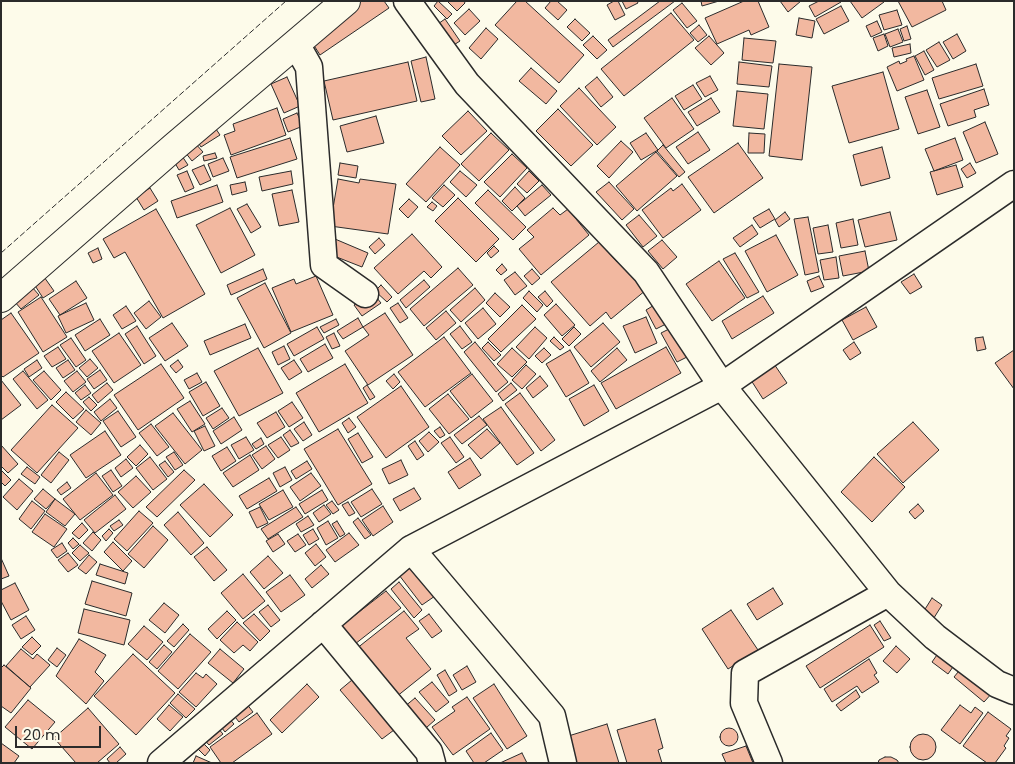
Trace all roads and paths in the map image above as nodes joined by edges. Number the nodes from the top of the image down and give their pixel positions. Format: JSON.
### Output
{"nodes":[{"id":1,"x":346,"y":1,"type":"edge"},
{"id":2,"x":407,"y":1,"type":"edge"},
{"id":3,"x":296,"y":44,"type":"junction"},
{"id":4,"x":1014,"y":184,"type":"edge"},
{"id":5,"x":365,"y":294,"type":"dead end"},
{"id":6,"x":1,"y":298,"type":"edge"},
{"id":7,"x":722,"y":386,"type":"junction"},
{"id":8,"x":411,"y":549,"type":"junction"},
{"id":9,"x":888,"y":593,"type":"junction"},
{"id":10,"x":323,"y":624,"type":"junction"},
{"id":11,"x":1014,"y":691,"type":"edge"},
{"id":12,"x":162,"y":763,"type":"edge"},
{"id":13,"x":432,"y":763,"type":"edge"},
{"id":14,"x":563,"y":763,"type":"edge"},
{"id":15,"x":769,"y":763,"type":"edge"}],
"edges":[{"from":1,"to":3,"type":"street"},
{"from":2,"to":7,"type":"street"},
{"from":3,"to":5,"type":"street"},
{"from":3,"to":6,"type":"street"},
{"from":4,"to":7,"type":"street"},
{"from":7,"to":8,"type":"street"},
{"from":7,"to":9,"type":"street"},
{"from":8,"to":10,"type":"street"},
{"from":8,"to":14,"type":"street"},
{"from":9,"to":11,"type":"street"},
{"from":9,"to":15,"type":"street"},
{"from":10,"to":12,"type":"street"},
{"from":10,"to":13,"type":"street"}]}
